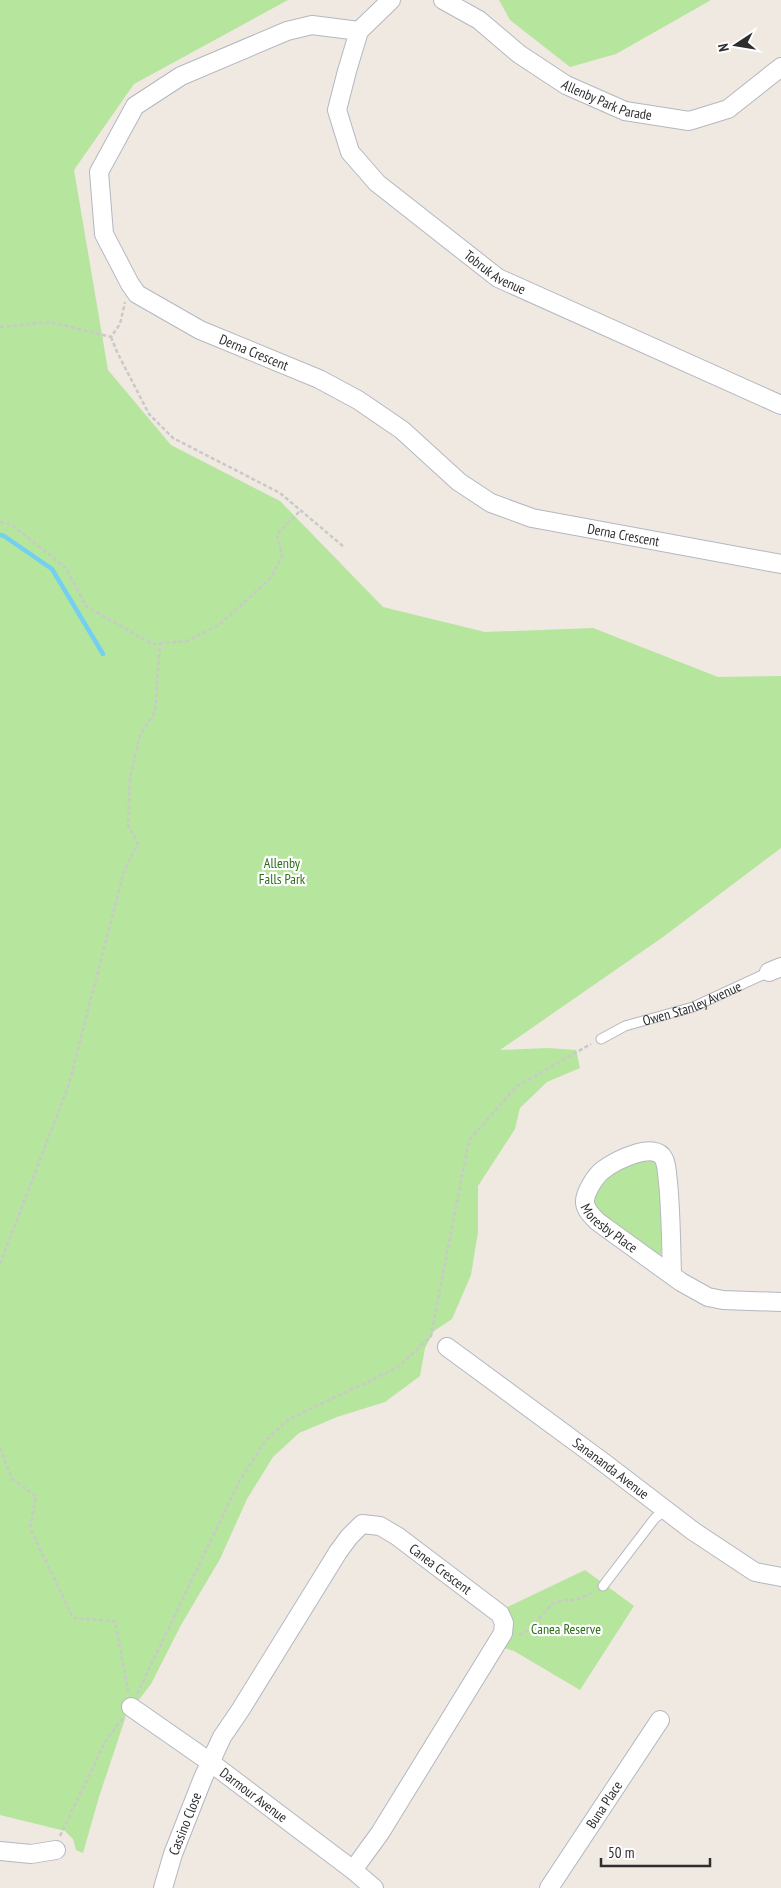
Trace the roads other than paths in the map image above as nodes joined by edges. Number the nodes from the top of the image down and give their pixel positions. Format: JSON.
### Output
{"nodes":[{"id":1,"x":391,"y":0,"type":"edge"},
{"id":2,"x":443,"y":0,"type":"edge"},
{"id":3,"x":359,"y":31,"type":"junction"},
{"id":4,"x":781,"y":67,"type":"edge"},
{"id":5,"x":781,"y":405,"type":"edge"},
{"id":6,"x":781,"y":564,"type":"edge"},
{"id":7,"x":775,"y":969,"type":"edge"},
{"id":8,"x":601,"y":1038,"type":"road end"},
{"id":9,"x":672,"y":1274,"type":"junction"},
{"id":10,"x":781,"y":1302,"type":"edge"},
{"id":11,"x":447,"y":1347,"type":"dead end"},
{"id":12,"x":666,"y":1510,"type":"junction"},
{"id":13,"x":781,"y":1578,"type":"edge"},
{"id":14,"x":603,"y":1586,"type":"road end"},
{"id":15,"x":131,"y":1707,"type":"road end"},
{"id":16,"x":660,"y":1720,"type":"dead end"},
{"id":17,"x":210,"y":1762,"type":"junction"},
{"id":18,"x":56,"y":1850,"type":"dead end"},
{"id":19,"x":0,"y":1851,"type":"edge"},
{"id":20,"x":353,"y":1870,"type":"junction"},
{"id":21,"x":163,"y":1888,"type":"edge"},
{"id":22,"x":374,"y":1888,"type":"edge"},
{"id":23,"x":550,"y":1888,"type":"edge"}],
"edges":[{"from":1,"to":3,"type":"street"},
{"from":2,"to":4,"type":"street","name":"Allenby Park Parade"},
{"from":3,"to":5,"type":"street","name":"Tobruk Avenue"},
{"from":3,"to":6,"type":"street","name":"Derna Crescent"},
{"from":7,"to":8,"type":"lane","name":"Owen Stanley Avenue"},
{"from":9,"to":9,"type":"street","name":"Moresby Place"},
{"from":9,"to":10,"type":"street","name":"Moresby Place"},
{"from":11,"to":12,"type":"street","name":"Sanananda Avenue"},
{"from":12,"to":13,"type":"street","name":"Sanananda Avenue"},
{"from":12,"to":14,"type":"lane"},
{"from":15,"to":17,"type":"street","name":"Darmour Avenue"},
{"from":16,"to":23,"type":"street","name":"Buna Place"},
{"from":17,"to":20,"type":"street","name":"Darmour Avenue"},
{"from":17,"to":20,"type":"street","name":"Canea Crescent"},
{"from":17,"to":21,"type":"street","name":"Cassino Close"},
{"from":18,"to":19,"type":"street"},
{"from":20,"to":22,"type":"street","name":"Darmour Avenue"}]}
